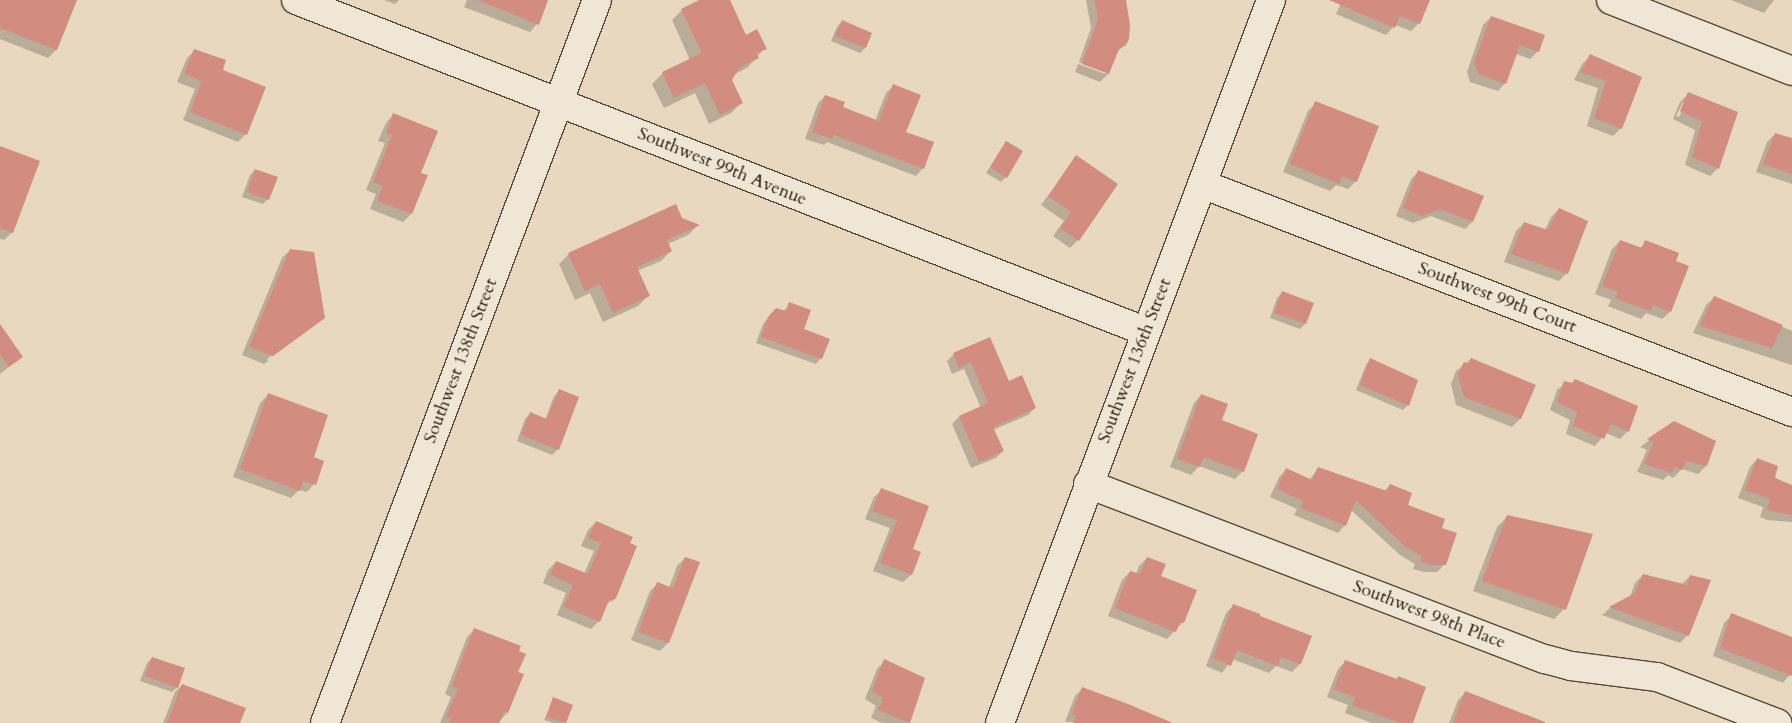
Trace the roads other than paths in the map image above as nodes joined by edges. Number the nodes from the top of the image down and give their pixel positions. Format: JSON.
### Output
{"nodes":[{"id":1,"x":296,"y":0,"type":"edge"},
{"id":2,"x":597,"y":0,"type":"edge"},
{"id":3,"x":1271,"y":0,"type":"edge"},
{"id":4,"x":1611,"y":0,"type":"edge"},
{"id":5,"x":1792,"y":71,"type":"edge"},
{"id":6,"x":559,"y":102,"type":"junction"},
{"id":7,"x":1202,"y":184,"type":"junction"},
{"id":8,"x":1147,"y":332,"type":"junction"},
{"id":9,"x":1792,"y":412,"type":"edge"},
{"id":10,"x":1088,"y":484,"type":"junction"},
{"id":11,"x":325,"y":723,"type":"edge"},
{"id":12,"x":1000,"y":723,"type":"edge"},
{"id":13,"x":1777,"y":723,"type":"edge"}],
"edges":[{"from":1,"to":6,"type":"street","name":"Southwest 99th Avenue"},
{"from":2,"to":6,"type":"street","name":"Southwest 138th Street"},
{"from":3,"to":7,"type":"street","name":"Southwest 136th Street"},
{"from":4,"to":5,"type":"street"},
{"from":6,"to":8,"type":"street","name":"Southwest 99th Avenue"},
{"from":6,"to":11,"type":"street","name":"Southwest 138th Street"},
{"from":7,"to":8,"type":"street","name":"Southwest 136th Street"},
{"from":7,"to":9,"type":"street","name":"Southwest 99th Court"},
{"from":8,"to":10,"type":"street","name":"Southwest 136th Street"},
{"from":10,"to":12,"type":"street","name":"Southwest 136th Street"},
{"from":10,"to":13,"type":"street","name":"Southwest 98th Place"}]}
